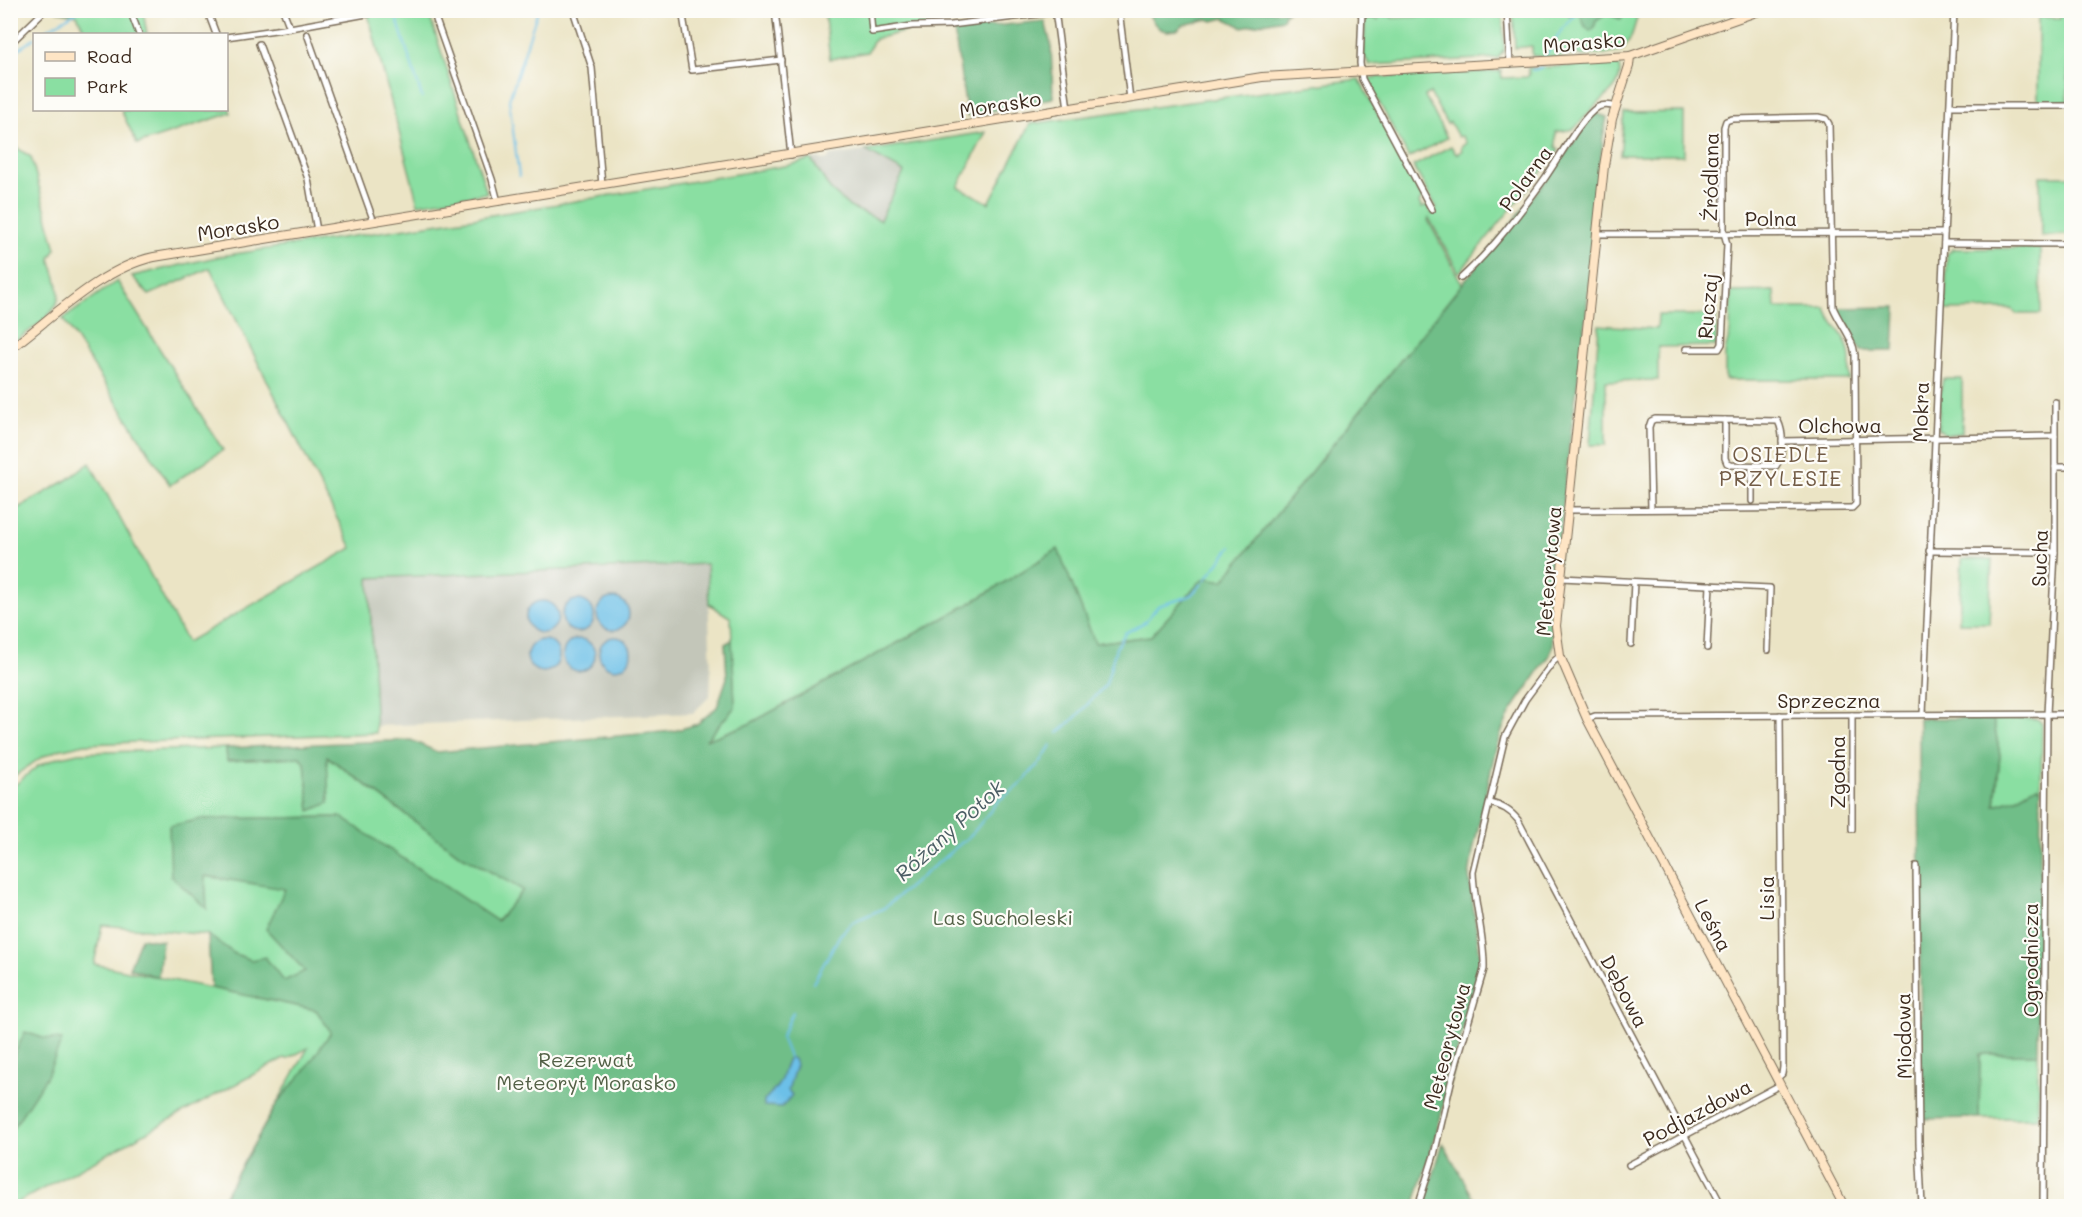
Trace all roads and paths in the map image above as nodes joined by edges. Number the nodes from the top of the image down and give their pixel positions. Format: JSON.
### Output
{"nodes":[{"id":1,"x":45,"y":10,"type":"edge"},
{"id":2,"x":130,"y":10,"type":"edge"},
{"id":3,"x":207,"y":10,"type":"edge"},
{"id":4,"x":283,"y":10,"type":"edge"},
{"id":5,"x":360,"y":10,"type":"edge"},
{"id":6,"x":388,"y":10,"type":"edge"},
{"id":7,"x":573,"y":10,"type":"edge"},
{"id":8,"x":682,"y":10,"type":"edge"},
{"id":9,"x":775,"y":10,"type":"edge"},
{"id":10,"x":870,"y":10,"type":"edge"},
{"id":11,"x":1119,"y":10,"type":"edge"},
{"id":12,"x":1434,"y":10,"type":"edge"},
{"id":13,"x":1507,"y":10,"type":"edge"},
{"id":14,"x":1762,"y":10,"type":"edge"},
{"id":15,"x":1954,"y":10,"type":"edge"},
{"id":16,"x":1055,"y":11,"type":"edge"},
{"id":17,"x":1362,"y":12,"type":"edge"},
{"id":18,"x":354,"y":16,"type":"junction"},
{"id":19,"x":436,"y":20,"type":"dead end"},
{"id":20,"x":290,"y":28,"type":"junction"},
{"id":21,"x":139,"y":33,"type":"edge"},
{"id":22,"x":216,"y":33,"type":"edge"},
{"id":23,"x":307,"y":34,"type":"dead end"},
{"id":24,"x":228,"y":38,"type":"edge"},
{"id":25,"x":10,"y":44,"type":"edge"},
{"id":26,"x":259,"y":44,"type":"dead end"},
{"id":27,"x":1630,"y":56,"type":"junction"},
{"id":28,"x":781,"y":60,"type":"junction"},
{"id":29,"x":1510,"y":64,"type":"junction"},
{"id":30,"x":1360,"y":71,"type":"junction"},
{"id":31,"x":1130,"y":99,"type":"junction"},
{"id":32,"x":2072,"y":106,"type":"edge"},
{"id":33,"x":1616,"y":107,"type":"junction"},
{"id":34,"x":1950,"y":108,"type":"junction"},
{"id":35,"x":1068,"y":109,"type":"junction"},
{"id":36,"x":791,"y":154,"type":"junction"},
{"id":37,"x":602,"y":185,"type":"junction"},
{"id":38,"x":498,"y":202,"type":"junction"},
{"id":39,"x":1432,"y":210,"type":"dead end"},
{"id":40,"x":374,"y":222,"type":"junction"},
{"id":41,"x":317,"y":231,"type":"junction"},
{"id":42,"x":1724,"y":233,"type":"junction"},
{"id":43,"x":1831,"y":233,"type":"junction"},
{"id":44,"x":1944,"y":233,"type":"junction"},
{"id":45,"x":1598,"y":234,"type":"junction"},
{"id":46,"x":1944,"y":243,"type":"junction"},
{"id":47,"x":2072,"y":244,"type":"edge"},
{"id":48,"x":1461,"y":278,"type":"dead end"},
{"id":49,"x":10,"y":350,"type":"edge"},
{"id":50,"x":1686,"y":350,"type":"dead end"},
{"id":51,"x":2055,"y":402,"type":"dead end"},
{"id":52,"x":1725,"y":420,"type":"junction"},
{"id":53,"x":2055,"y":436,"type":"junction"},
{"id":54,"x":1935,"y":439,"type":"junction"},
{"id":55,"x":1856,"y":440,"type":"junction"},
{"id":56,"x":1782,"y":441,"type":"junction"},
{"id":57,"x":1752,"y":466,"type":"junction"},
{"id":58,"x":2055,"y":467,"type":"junction"},
{"id":59,"x":2072,"y":467,"type":"edge"},
{"id":60,"x":1752,"y":501,"type":"dead end"},
{"id":61,"x":1651,"y":509,"type":"junction"},
{"id":62,"x":1569,"y":510,"type":"junction"},
{"id":63,"x":1929,"y":550,"type":"junction"},
{"id":64,"x":2055,"y":552,"type":"junction"},
{"id":65,"x":1563,"y":578,"type":"junction"},
{"id":66,"x":1634,"y":582,"type":"junction"},
{"id":67,"x":1710,"y":585,"type":"junction"},
{"id":68,"x":1631,"y":644,"type":"dead end"},
{"id":69,"x":1707,"y":648,"type":"dead end"},
{"id":70,"x":1768,"y":650,"type":"dead end"},
{"id":71,"x":1560,"y":656,"type":"junction"},
{"id":72,"x":1923,"y":714,"type":"junction"},
{"id":73,"x":2047,"y":714,"type":"junction"},
{"id":74,"x":2072,"y":714,"type":"edge"},
{"id":75,"x":1780,"y":715,"type":"junction"},
{"id":76,"x":1852,"y":715,"type":"junction"},
{"id":77,"x":1587,"y":719,"type":"junction"},
{"id":78,"x":1490,"y":803,"type":"junction"},
{"id":79,"x":1852,"y":829,"type":"dead end"},
{"id":80,"x":1916,"y":866,"type":"dead end"},
{"id":81,"x":1778,"y":1082,"type":"junction"},
{"id":82,"x":1685,"y":1136,"type":"junction"},
{"id":83,"x":1629,"y":1165,"type":"dead end"},
{"id":84,"x":1418,"y":1206,"type":"edge"},
{"id":85,"x":1722,"y":1206,"type":"edge"},
{"id":86,"x":1844,"y":1206,"type":"edge"},
{"id":87,"x":1922,"y":1206,"type":"edge"},
{"id":88,"x":2043,"y":1206,"type":"edge"}],
"edges":[{"from":1,"to":25,"type":"street"},
{"from":2,"to":21,"type":"street"},
{"from":3,"to":22,"type":"street"},
{"from":4,"to":20,"type":"street"},
{"from":5,"to":18,"type":"street"},
{"from":6,"to":18,"type":"street"},
{"from":7,"to":37,"type":"street"},
{"from":8,"to":28,"type":"street"},
{"from":9,"to":28,"type":"street"},
{"from":10,"to":16,"type":"street"},
{"from":11,"to":31,"type":"street"},
{"from":12,"to":17,"type":"street"},
{"from":13,"to":29,"type":"street"},
{"from":14,"to":27,"type":"street","name":"Morasko"},
{"from":15,"to":34,"type":"street","name":"Mokra"},
{"from":16,"to":35,"type":"street"},
{"from":17,"to":30,"type":"street"},
{"from":18,"to":20,"type":"street"},
{"from":19,"to":38,"type":"street"},
{"from":20,"to":24,"type":"street"},
{"from":23,"to":40,"type":"street"},
{"from":26,"to":41,"type":"street"},
{"from":27,"to":29,"type":"street","name":"Morasko"},
{"from":27,"to":33,"type":"street","name":"Meteorytowa"},
{"from":28,"to":36,"type":"street"},
{"from":29,"to":30,"type":"street","name":"Morasko"},
{"from":30,"to":31,"type":"street","name":"Morasko"},
{"from":30,"to":39,"type":"street"},
{"from":31,"to":35,"type":"street","name":"Morasko"},
{"from":32,"to":34,"type":"street"},
{"from":33,"to":45,"type":"street","name":"Meteorytowa"},
{"from":33,"to":48,"type":"street","name":"Polarna"},
{"from":34,"to":44,"type":"street","name":"Mokra"},
{"from":35,"to":36,"type":"street","name":"Morasko"},
{"from":36,"to":37,"type":"street","name":"Morasko"},
{"from":37,"to":38,"type":"street","name":"Morasko"},
{"from":38,"to":40,"type":"street","name":"Morasko"},
{"from":40,"to":41,"type":"street","name":"Morasko"},
{"from":41,"to":49,"type":"street","name":"Morasko"},
{"from":42,"to":43,"type":"street","name":"Polna"},
{"from":42,"to":43,"type":"street","name":"Źródlana"},
{"from":42,"to":45,"type":"street","name":"Polna"},
{"from":42,"to":50,"type":"street","name":"Ruczaj"},
{"from":43,"to":44,"type":"street","name":"Polna"},
{"from":43,"to":55,"type":"street"},
{"from":44,"to":46,"type":"street","name":"Mokra"},
{"from":45,"to":62,"type":"street","name":"Meteorytowa"},
{"from":46,"to":47,"type":"street"},
{"from":46,"to":54,"type":"street","name":"Mokra"},
{"from":51,"to":53,"type":"street","name":"Sucha"},
{"from":52,"to":56,"type":"street"},
{"from":52,"to":57,"type":"street"},
{"from":52,"to":61,"type":"street"},
{"from":53,"to":54,"type":"street","name":"Olchowa"},
{"from":53,"to":58,"type":"street","name":"Sucha"},
{"from":54,"to":55,"type":"street","name":"Olchowa"},
{"from":54,"to":63,"type":"street","name":"Mokra"},
{"from":55,"to":56,"type":"street","name":"Olchowa"},
{"from":55,"to":61,"type":"street"},
{"from":56,"to":57,"type":"street"},
{"from":57,"to":60,"type":"street"},
{"from":58,"to":59,"type":"street"},
{"from":58,"to":64,"type":"street","name":"Sucha"},
{"from":61,"to":62,"type":"street"},
{"from":62,"to":65,"type":"street","name":"Meteorytowa"},
{"from":63,"to":64,"type":"street"},
{"from":63,"to":72,"type":"street","name":"Mokra"},
{"from":64,"to":73,"type":"street","name":"Sucha"},
{"from":65,"to":66,"type":"street"},
{"from":65,"to":71,"type":"street","name":"Meteorytowa"},
{"from":66,"to":67,"type":"street"},
{"from":66,"to":68,"type":"street"},
{"from":67,"to":69,"type":"street"},
{"from":67,"to":70,"type":"street"},
{"from":71,"to":77,"type":"street","name":"Leśna"},
{"from":71,"to":78,"type":"street","name":"Meteorytowa"},
{"from":72,"to":73,"type":"street","name":"Sprzeczna"},
{"from":72,"to":76,"type":"street","name":"Sprzeczna"},
{"from":73,"to":74,"type":"street","name":"Sprzeczna"},
{"from":73,"to":88,"type":"street","name":"Ogrodnicza"},
{"from":75,"to":76,"type":"street","name":"Sprzeczna"},
{"from":75,"to":77,"type":"street","name":"Sprzeczna"},
{"from":75,"to":81,"type":"street","name":"Lisia"},
{"from":76,"to":79,"type":"street","name":"Zgodna"},
{"from":77,"to":81,"type":"street","name":"Leśna"},
{"from":78,"to":82,"type":"street","name":"Dębowa"},
{"from":78,"to":84,"type":"street","name":"Meteorytowa"},
{"from":80,"to":87,"type":"street","name":"Miodowa"},
{"from":81,"to":82,"type":"street","name":"Podjazdowa"},
{"from":81,"to":86,"type":"street","name":"Leśna"},
{"from":82,"to":83,"type":"street","name":"Podjazdowa"},
{"from":82,"to":85,"type":"street","name":"Dębowa"}]}
